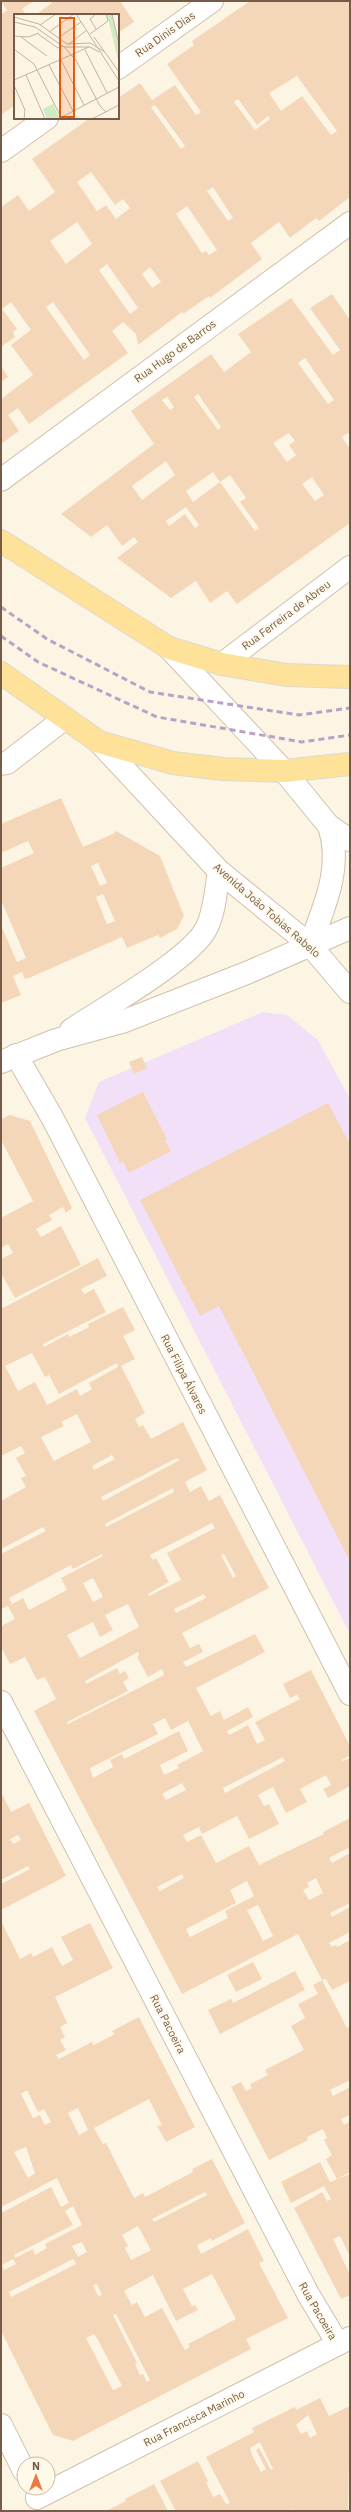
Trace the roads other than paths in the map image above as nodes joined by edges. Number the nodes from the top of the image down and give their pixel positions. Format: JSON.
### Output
{"nodes":[{"id":1,"x":212,"y":1,"type":"edge"},
{"id":2,"x":119,"y":67,"type":"edge"},
{"id":3,"x":46,"y":119,"type":"edge"},
{"id":4,"x":1,"y":151,"type":"edge"},
{"id":5,"x":350,"y":223,"type":"edge"},
{"id":6,"x":1,"y":480,"type":"edge"},
{"id":7,"x":1,"y":541,"type":"edge"},
{"id":8,"x":350,"y":567,"type":"edge"},
{"id":9,"x":169,"y":648,"type":"junction"},
{"id":10,"x":222,"y":664,"type":"junction"},
{"id":11,"x":1,"y":673,"type":"edge"},
{"id":12,"x":350,"y":677,"type":"edge"},
{"id":13,"x":64,"y":719,"type":"junction"},
{"id":14,"x":99,"y":742,"type":"junction"},
{"id":15,"x":1,"y":764,"type":"edge"},
{"id":16,"x":350,"y":764,"type":"edge"},
{"id":17,"x":284,"y":771,"type":"junction"},
{"id":18,"x":329,"y":826,"type":"junction"},
{"id":19,"x":350,"y":840,"type":"edge"},
{"id":20,"x":219,"y":870,"type":"junction"},
{"id":21,"x":350,"y":928,"type":"edge"},
{"id":22,"x":310,"y":945,"type":"junction"},
{"id":23,"x":350,"y":992,"type":"edge"},
{"id":24,"x":56,"y":1040,"type":"junction"},
{"id":25,"x":9,"y":1059,"type":"edge"},
{"id":26,"x":350,"y":1694,"type":"edge"},
{"id":27,"x":1,"y":1702,"type":"edge"},
{"id":28,"x":344,"y":2341,"type":"edge"},
{"id":29,"x":1,"y":2425,"type":"edge"},
{"id":30,"x":16,"y":2456,"type":"edge"},
{"id":31,"x":38,"y":2499,"type":"edge"}],
"edges":[{"from":1,"to":2,"type":"street","name":"Rua Dinis Dias"},
{"from":3,"to":4,"type":"street"},
{"from":5,"to":6,"type":"street","name":"Rua Hugo de Barros"},
{"from":7,"to":9,"type":"main road"},
{"from":8,"to":10,"type":"street","name":"Rua Ferreira de Abreu"},
{"from":9,"to":10,"type":"main road"},
{"from":9,"to":17,"type":"street"},
{"from":10,"to":12,"type":"main road"},
{"from":11,"to":13,"type":"main road"},
{"from":13,"to":14,"type":"main road"},
{"from":13,"to":15,"type":"street"},
{"from":14,"to":17,"type":"main road"},
{"from":14,"to":20,"type":"street","name":"Avenida João Tobias Rabelo"},
{"from":16,"to":17,"type":"main road"},
{"from":17,"to":18,"type":"street"},
{"from":18,"to":19,"type":"street"},
{"from":18,"to":22,"type":"street"},
{"from":20,"to":22,"type":"street","name":"Avenida João Tobias Rabelo"},
{"from":20,"to":24,"type":"street"},
{"from":21,"to":22,"type":"street"},
{"from":22,"to":23,"type":"street","name":"Avenida João Tobias Rabelo"},
{"from":22,"to":24,"type":"street"},
{"from":24,"to":25,"type":"street"},
{"from":25,"to":26,"type":"street","name":"Rua Filipa Álvares"},
{"from":27,"to":28,"type":"street","name":"Rua Pacoeira"},
{"from":28,"to":31,"type":"street","name":"Rua Francisca Marinho"},
{"from":29,"to":30,"type":"street"}]}
